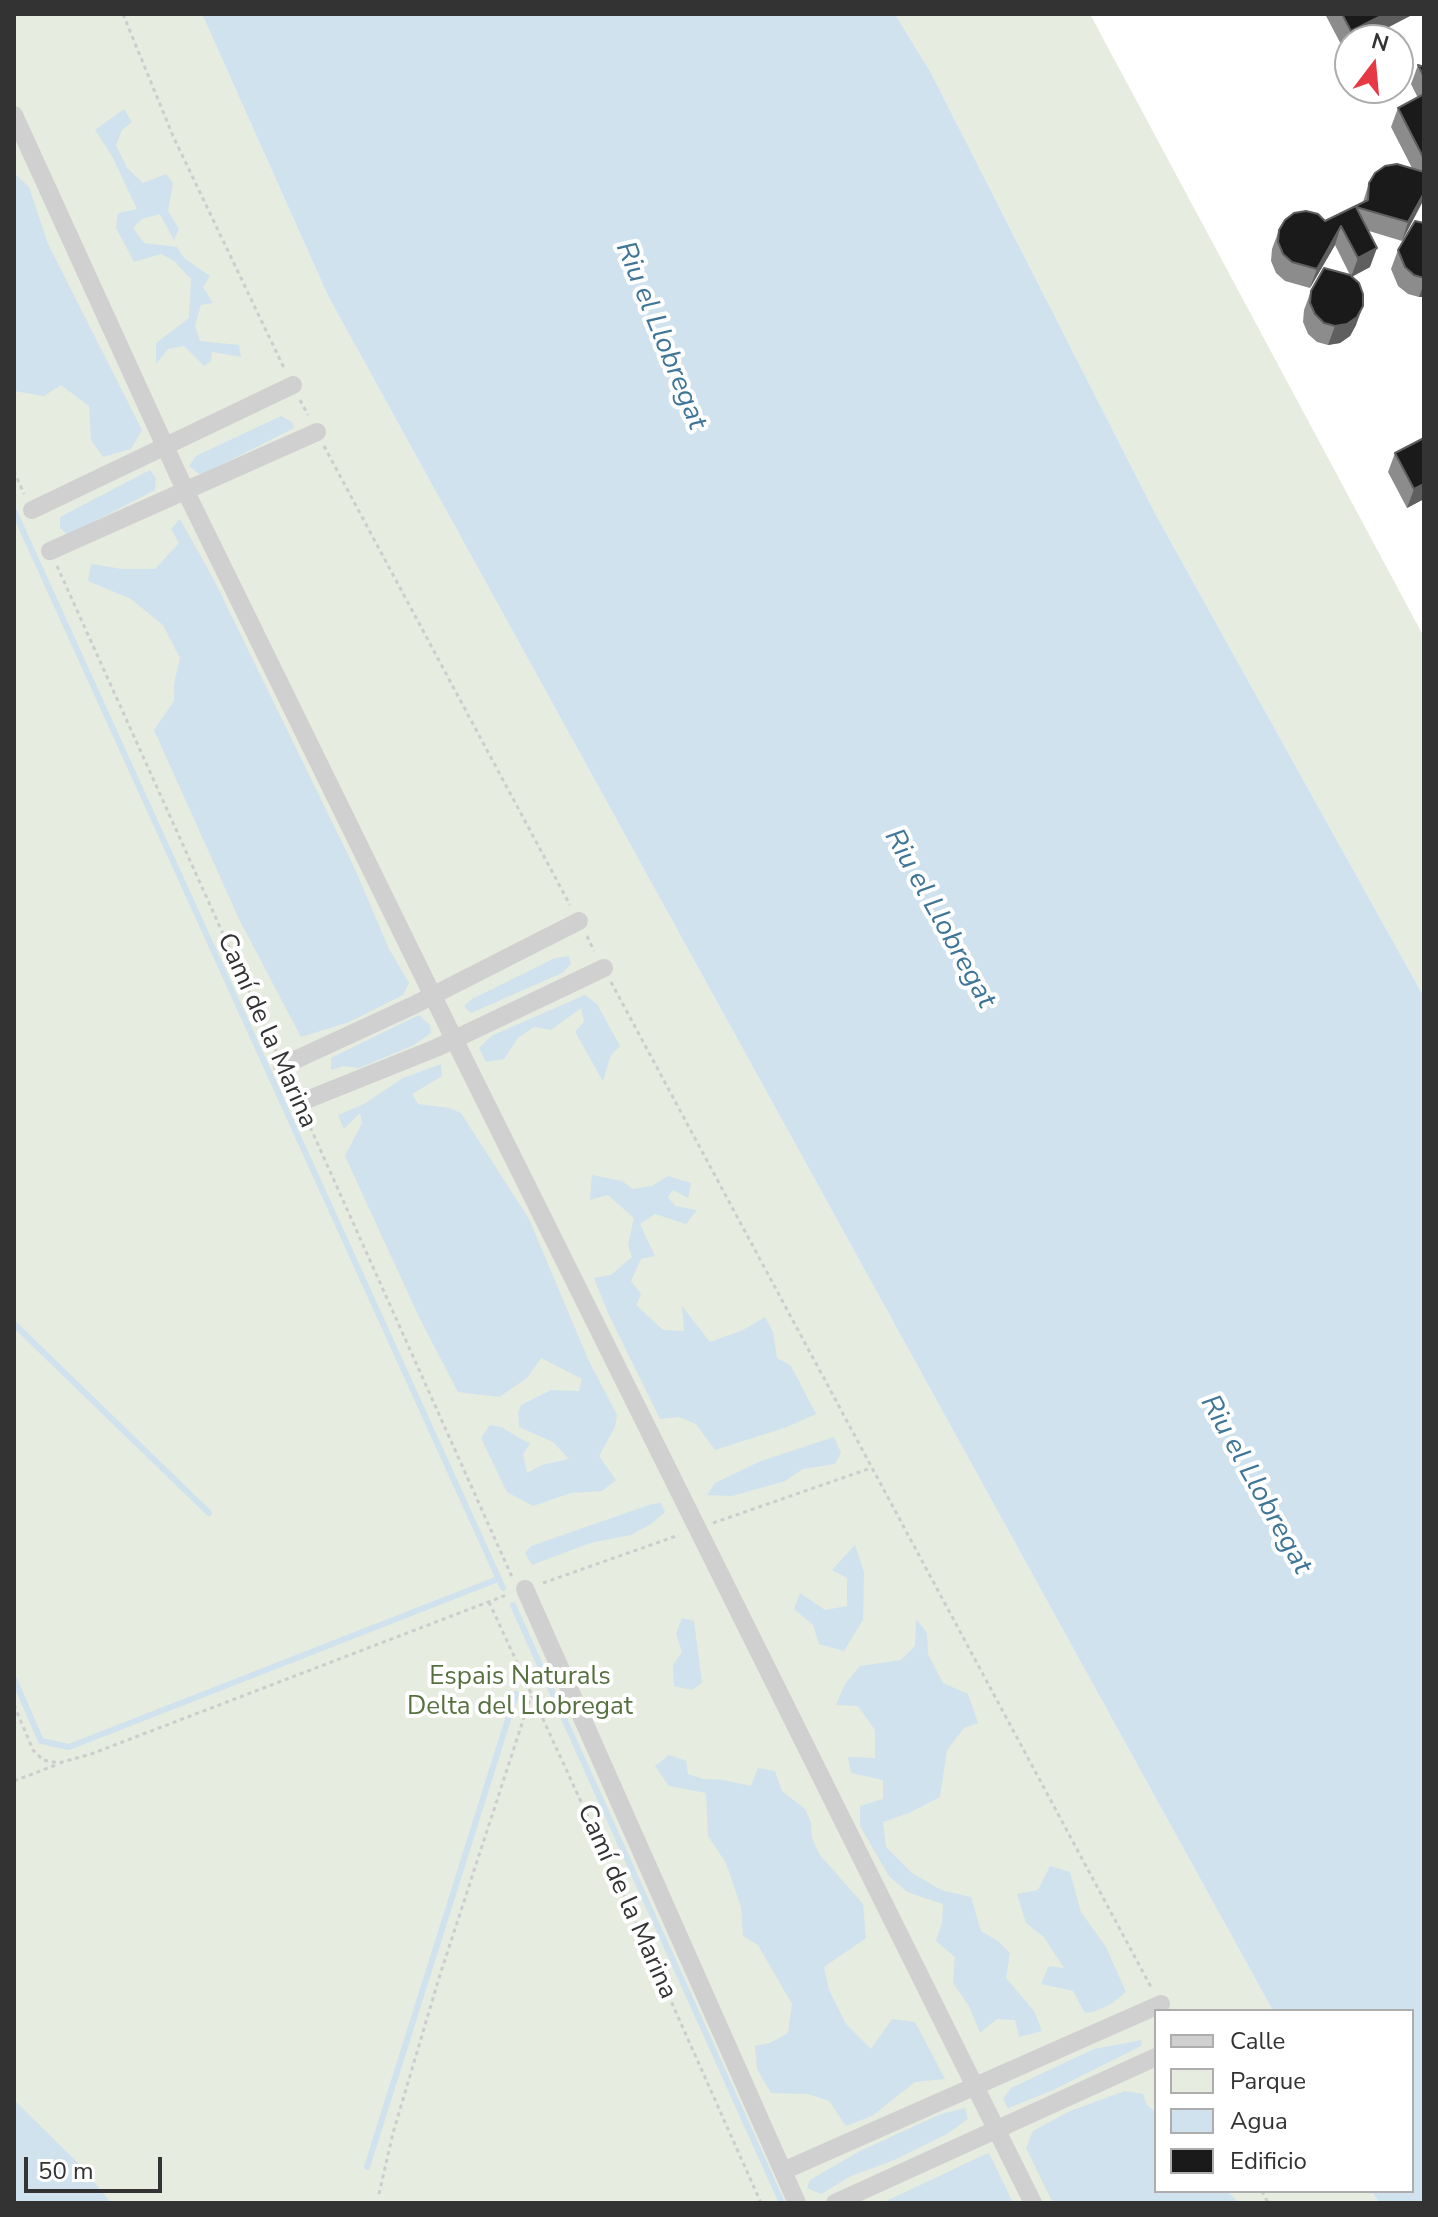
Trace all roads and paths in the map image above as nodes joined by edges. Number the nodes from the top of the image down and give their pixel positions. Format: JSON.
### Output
{"nodes":[{"id":1,"x":123,"y":14,"type":"edge"},
{"id":2,"x":14,"y":115,"type":"edge"},
{"id":3,"x":293,"y":385,"type":"junction"},
{"id":4,"x":317,"y":432,"type":"junction"},
{"id":5,"x":166,"y":446,"type":"junction"},
{"id":6,"x":14,"y":471,"type":"edge"},
{"id":7,"x":185,"y":490,"type":"junction"},
{"id":8,"x":32,"y":510,"type":"joint"},
{"id":9,"x":50,"y":551,"type":"joint"},
{"id":10,"x":579,"y":921,"type":"junction"},
{"id":11,"x":604,"y":968,"type":"junction"},
{"id":12,"x":433,"y":996,"type":"junction"},
{"id":13,"x":454,"y":1039,"type":"junction"},
{"id":14,"x":282,"y":1066,"type":"joint"},
{"id":15,"x":299,"y":1103,"type":"joint"},
{"id":16,"x":871,"y":1468,"type":"junction"},
{"id":17,"x":698,"y":1528,"type":"junction"},
{"id":18,"x":522,"y":1590,"type":"junction"},
{"id":19,"x":489,"y":1602,"type":"junction"},
{"id":20,"x":531,"y":1696,"type":"junction"},
{"id":21,"x":14,"y":1705,"type":"edge"},
{"id":22,"x":59,"y":1763,"type":"junction"},
{"id":23,"x":14,"y":1781,"type":"edge"},
{"id":24,"x":1161,"y":2004,"type":"joint"},
{"id":25,"x":1154,"y":2058,"type":"edge"},
{"id":26,"x":975,"y":2084,"type":"junction"},
{"id":27,"x":997,"y":2129,"type":"junction"},
{"id":28,"x":783,"y":2171,"type":"junction"},
{"id":29,"x":379,"y":2194,"type":"dead end"},
{"id":30,"x":761,"y":2203,"type":"edge"},
{"id":31,"x":797,"y":2203,"type":"edge"},
{"id":32,"x":835,"y":2203,"type":"edge"},
{"id":33,"x":1033,"y":2203,"type":"edge"}],
"edges":[{"from":1,"to":3,"type":"path"},
{"from":2,"to":5,"type":"lane"},
{"from":3,"to":4,"type":"path"},
{"from":3,"to":5,"type":"lane"},
{"from":4,"to":7,"type":"lane"},
{"from":4,"to":10,"type":"path"},
{"from":5,"to":7,"type":"lane"},
{"from":5,"to":8,"type":"lane"},
{"from":6,"to":8,"type":"path"},
{"from":7,"to":9,"type":"lane"},
{"from":7,"to":12,"type":"lane"},
{"from":9,"to":14,"type":"path","name":"Camí de la Marina"},
{"from":10,"to":11,"type":"path"},
{"from":10,"to":12,"type":"lane"},
{"from":11,"to":13,"type":"lane"},
{"from":11,"to":16,"type":"path"},
{"from":12,"to":13,"type":"lane"},
{"from":12,"to":14,"type":"lane"},
{"from":13,"to":15,"type":"lane"},
{"from":13,"to":17,"type":"lane"},
{"from":15,"to":18,"type":"path","name":"Camí de la Marina"},
{"from":16,"to":17,"type":"path"},
{"from":16,"to":24,"type":"path"},
{"from":17,"to":18,"type":"path"},
{"from":17,"to":26,"type":"lane"},
{"from":18,"to":19,"type":"path"},
{"from":18,"to":28,"type":"lane"},
{"from":19,"to":20,"type":"path","name":"Camí de la Marina"},
{"from":19,"to":22,"type":"path"},
{"from":20,"to":29,"type":"path"},
{"from":20,"to":30,"type":"path","name":"Camí de la Marina"},
{"from":21,"to":22,"type":"path"},
{"from":22,"to":23,"type":"path"},
{"from":24,"to":26,"type":"lane"},
{"from":25,"to":27,"type":"lane"},
{"from":26,"to":27,"type":"lane"},
{"from":26,"to":28,"type":"lane"},
{"from":27,"to":32,"type":"lane"},
{"from":27,"to":33,"type":"lane"},
{"from":28,"to":31,"type":"lane"}]}
